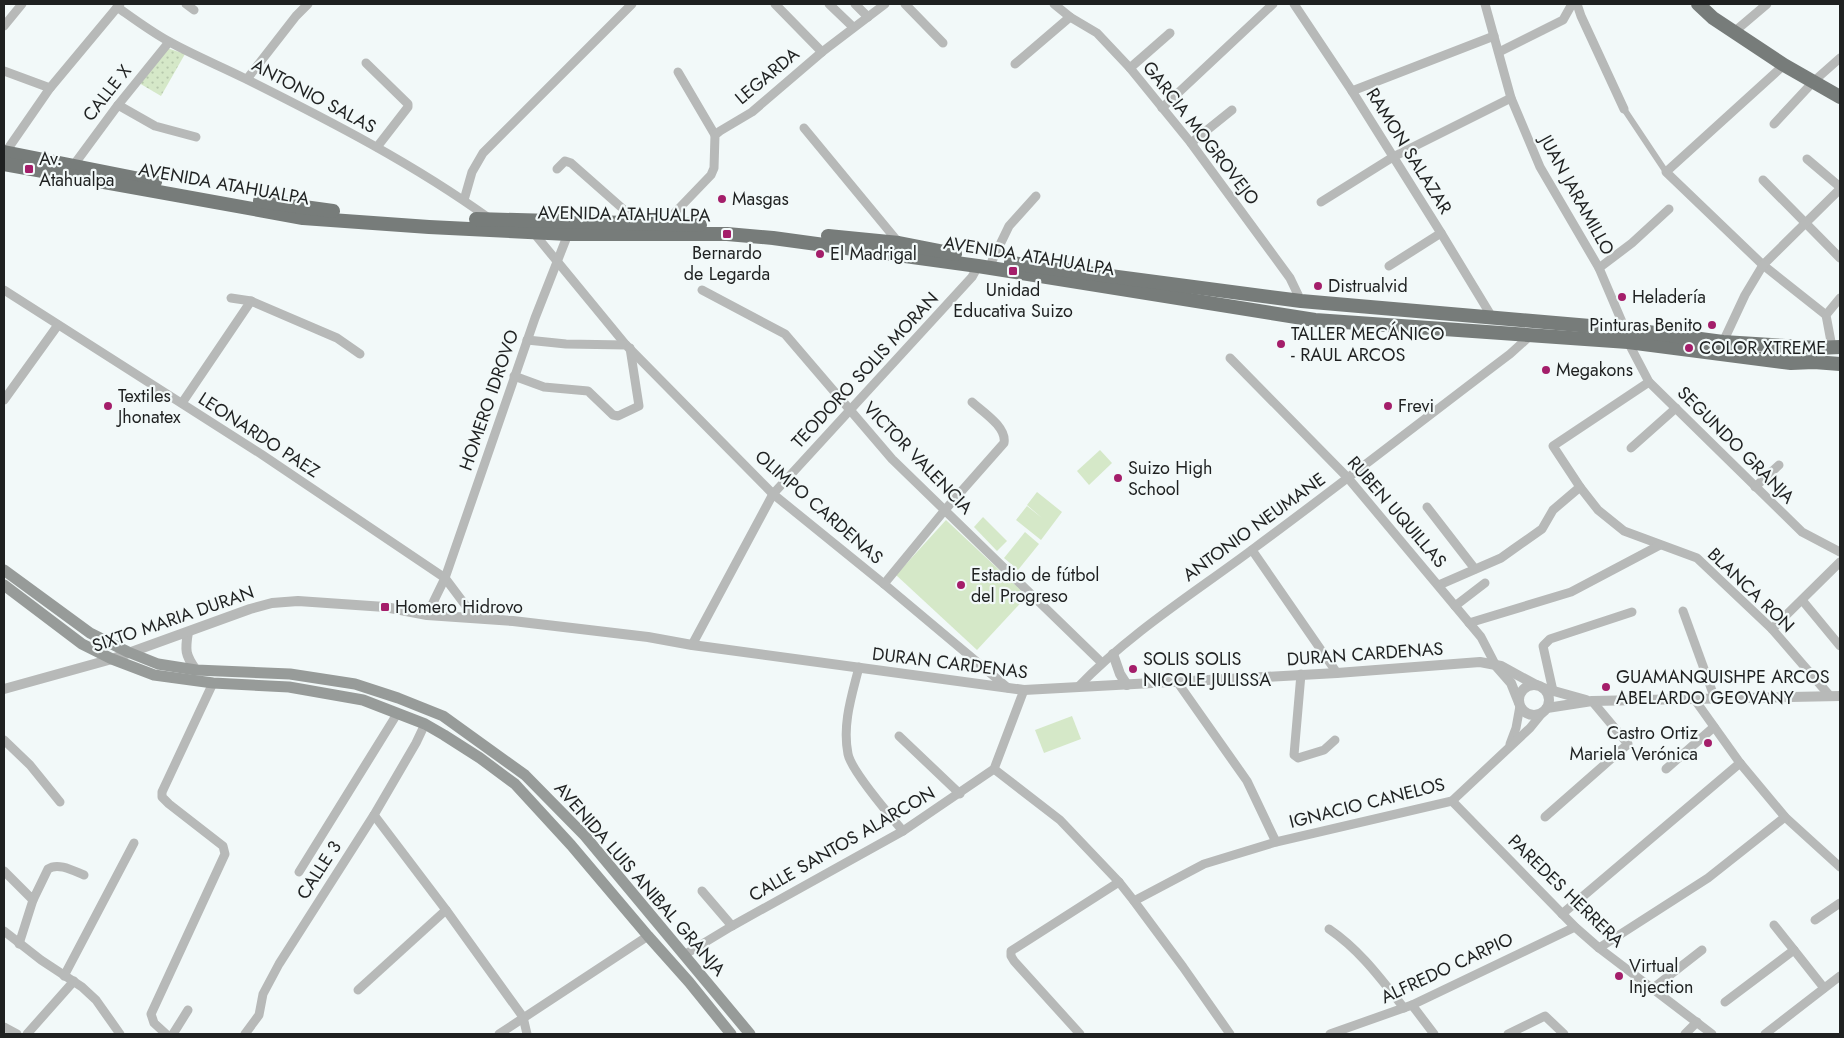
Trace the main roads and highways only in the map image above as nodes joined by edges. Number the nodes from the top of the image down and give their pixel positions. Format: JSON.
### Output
{"nodes":[{"id":1,"x":1698,"y":4,"type":"edge"},
{"id":2,"x":1840,"y":97,"type":"edge"},
{"id":3,"x":4,"y":156,"type":"edge"},
{"id":4,"x":662,"y":229,"type":"junction"},
{"id":5,"x":1626,"y":335,"type":"junction"},
{"id":6,"x":1838,"y":349,"type":"edge"},
{"id":7,"x":1840,"y":363,"type":"edge"},
{"id":8,"x":4,"y":570,"type":"edge"},
{"id":9,"x":4,"y":585,"type":"edge"},
{"id":10,"x":731,"y":1034,"type":"edge"},
{"id":11,"x":750,"y":1034,"type":"edge"}],
"edges":[{"from":1,"to":2,"type":"highway"},
{"from":3,"to":4,"type":"highway","name":"AVENIDA ATAHUALPA"},
{"from":3,"to":4,"type":"highway","name":"AVENIDA ATAHUALPA"},
{"from":4,"to":5,"type":"highway","name":"AVENIDA ATAHUALPA"},
{"from":4,"to":5,"type":"highway","name":"AVENIDA ATAHUALPA"},
{"from":5,"to":6,"type":"highway","name":"AVENIDA ATAHUALPA"},
{"from":5,"to":7,"type":"highway","name":"AVENIDA ATAHUALPA"},
{"from":8,"to":11,"type":"main road","name":"AVENIDA LUIS ANIBAL GRANJA"},
{"from":9,"to":10,"type":"main road","name":"AVENIDA LUIS ANIBAL GRANJA"}]}
